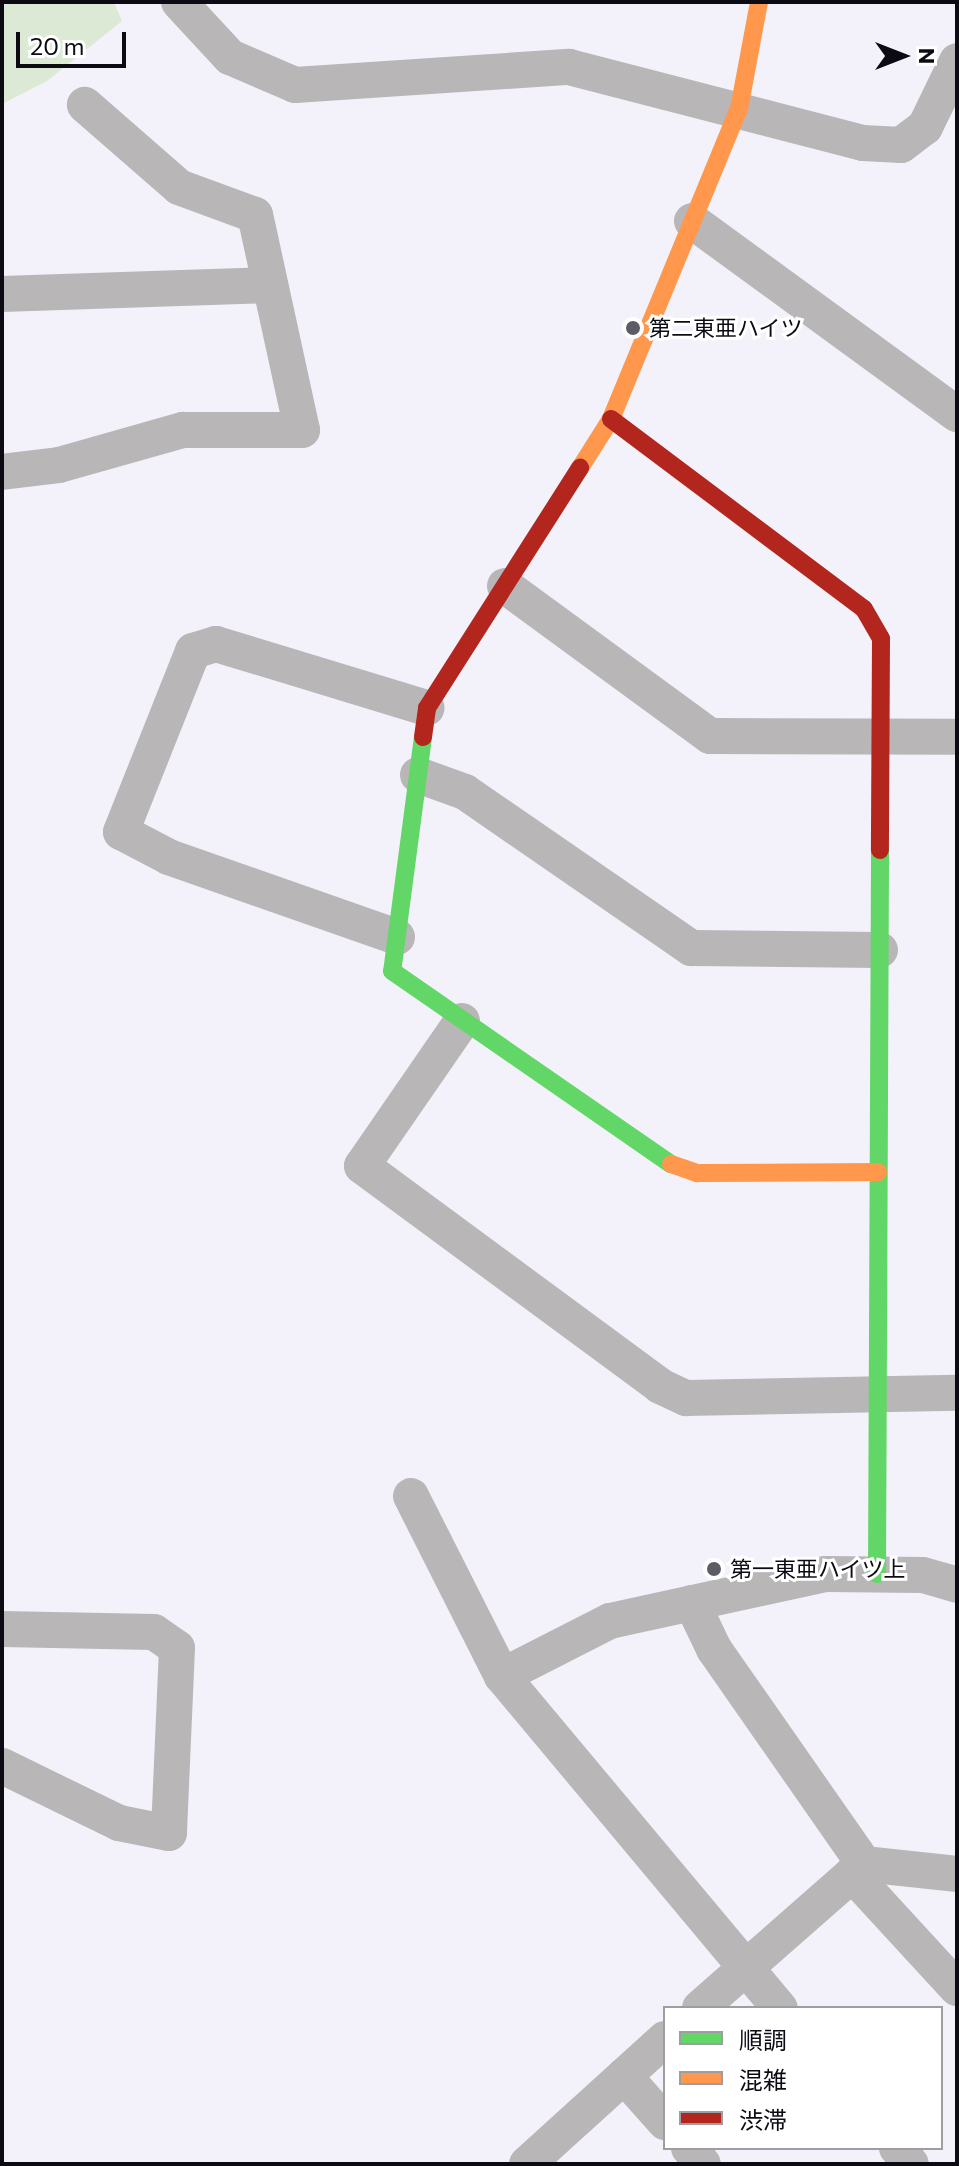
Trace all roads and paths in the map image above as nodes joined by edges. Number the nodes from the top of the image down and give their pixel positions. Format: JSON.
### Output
{"nodes":[{"id":1,"x":179,"y":2,"type":"edge"},
{"id":2,"x":759,"y":2,"type":"edge"},
{"id":3,"x":957,"y":61,"type":"edge"},
{"id":4,"x":85,"y":105,"type":"dead end"},
{"id":5,"x":739,"y":109,"type":"junction"},
{"id":6,"x":692,"y":221,"type":"junction"},
{"id":7,"x":270,"y":285,"type":"junction"},
{"id":8,"x":2,"y":294,"type":"edge"},
{"id":9,"x":952,"y":402,"type":"edge"},
{"id":10,"x":611,"y":419,"type":"junction"},
{"id":11,"x":2,"y":472,"type":"edge"},
{"id":12,"x":505,"y":586,"type":"junction"},
{"id":13,"x":427,"y":708,"type":"junction"},
{"id":14,"x":880,"y":736,"type":"junction"},
{"id":15,"x":957,"y":737,"type":"edge"},
{"id":16,"x":418,"y":775,"type":"junction"},
{"id":17,"x":397,"y":937,"type":"junction"},
{"id":18,"x":880,"y":950,"type":"junction"},
{"id":19,"x":462,"y":1021,"type":"junction"},
{"id":20,"x":878,"y":1172,"type":"junction"},
{"id":21,"x":877,"y":1393,"type":"junction"},
{"id":22,"x":957,"y":1393,"type":"edge"},
{"id":23,"x":411,"y":1496,"type":"dead end"},
{"id":24,"x":877,"y":1574,"type":"junction"},
{"id":25,"x":957,"y":1585,"type":"edge"},
{"id":26,"x":692,"y":1603,"type":"junction"},
{"id":27,"x":2,"y":1629,"type":"edge"},
{"id":28,"x":502,"y":1676,"type":"junction"},
{"id":29,"x":2,"y":1766,"type":"edge"},
{"id":30,"x":858,"y":1869,"type":"junction"},
{"id":31,"x":957,"y":1874,"type":"edge"},
{"id":32,"x":745,"y":1967,"type":"junction"},
{"id":33,"x":957,"y":1988,"type":"edge"},
{"id":34,"x":702,"y":2006,"type":"edge"},
{"id":35,"x":778,"y":2006,"type":"edge"},
{"id":36,"x":663,"y":2041,"type":"edge"},
{"id":37,"x":624,"y":2076,"type":"junction"},
{"id":38,"x":663,"y":2120,"type":"edge"},
{"id":39,"x":527,"y":2164,"type":"edge"}],
"edges":[{"from":1,"to":5,"type":"street"},
{"from":2,"to":5,"type":"street"},
{"from":3,"to":5,"type":"street"},
{"from":4,"to":7,"type":"street"},
{"from":5,"to":6,"type":"street"},
{"from":6,"to":9,"type":"street"},
{"from":6,"to":10,"type":"street"},
{"from":7,"to":8,"type":"street"},
{"from":7,"to":11,"type":"street"},
{"from":10,"to":12,"type":"street"},
{"from":10,"to":14,"type":"street"},
{"from":12,"to":13,"type":"street"},
{"from":12,"to":14,"type":"street"},
{"from":13,"to":16,"type":"street"},
{"from":13,"to":17,"type":"street"},
{"from":14,"to":15,"type":"street"},
{"from":14,"to":18,"type":"street"},
{"from":16,"to":17,"type":"street"},
{"from":16,"to":18,"type":"street"},
{"from":17,"to":19,"type":"street"},
{"from":18,"to":20,"type":"street"},
{"from":19,"to":20,"type":"street"},
{"from":19,"to":21,"type":"street"},
{"from":20,"to":21,"type":"street"},
{"from":21,"to":22,"type":"street"},
{"from":21,"to":24,"type":"street"},
{"from":23,"to":28,"type":"street"},
{"from":24,"to":25,"type":"street"},
{"from":24,"to":26,"type":"street"},
{"from":26,"to":28,"type":"street"},
{"from":26,"to":30,"type":"street"},
{"from":27,"to":29,"type":"street"},
{"from":28,"to":32,"type":"street"},
{"from":30,"to":31,"type":"street"},
{"from":30,"to":32,"type":"street"},
{"from":30,"to":33,"type":"street"},
{"from":32,"to":34,"type":"street"},
{"from":32,"to":35,"type":"street"},
{"from":36,"to":37,"type":"street"},
{"from":37,"to":38,"type":"street"},
{"from":37,"to":39,"type":"street"}]}
